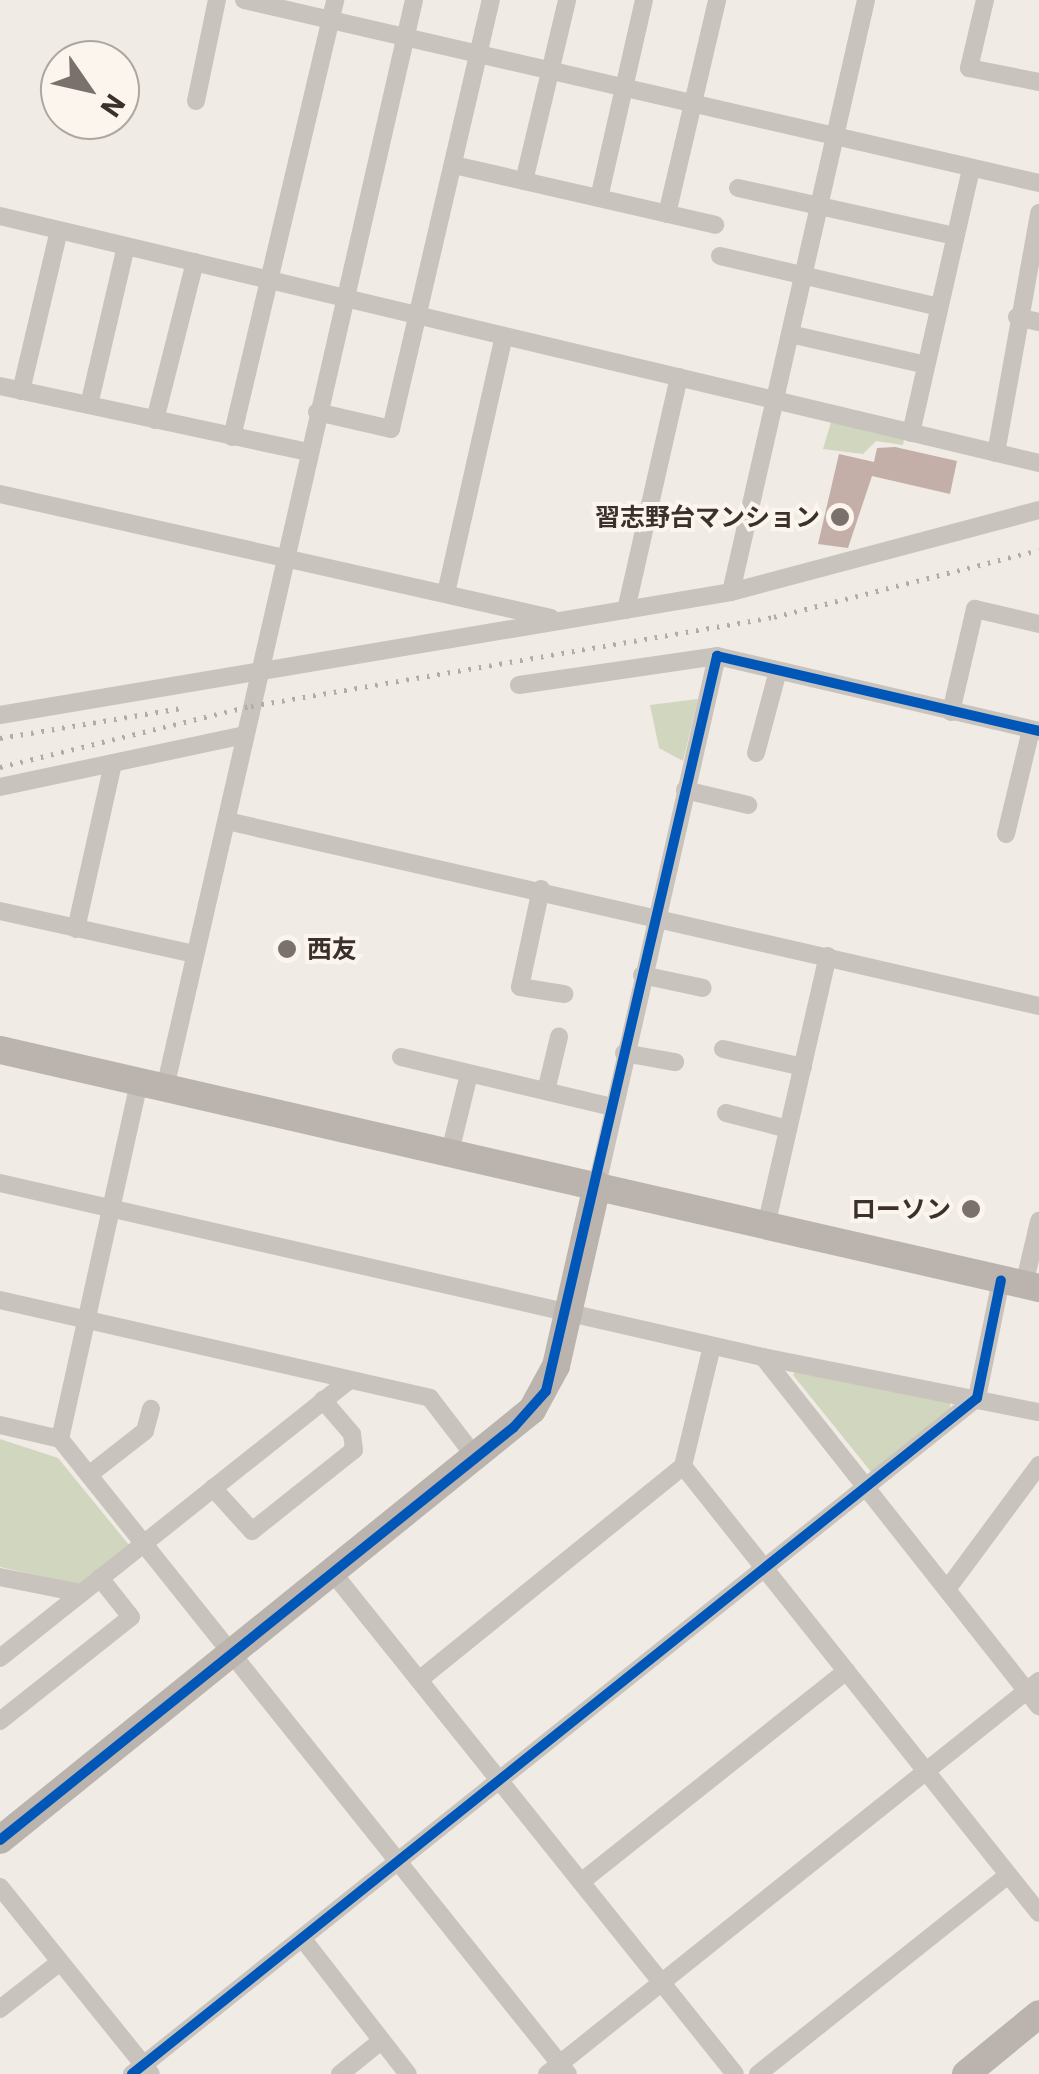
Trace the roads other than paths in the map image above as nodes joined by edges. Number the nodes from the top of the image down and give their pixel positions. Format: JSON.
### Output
{"nodes":[{"id":1,"x":217,"y":0,"type":"edge"},
{"id":2,"x":244,"y":0,"type":"edge"},
{"id":3,"x":335,"y":0,"type":"edge"},
{"id":4,"x":414,"y":0,"type":"edge"},
{"id":5,"x":491,"y":0,"type":"edge"},
{"id":6,"x":567,"y":0,"type":"edge"},
{"id":7,"x":644,"y":0,"type":"edge"},
{"id":8,"x":717,"y":0,"type":"edge"},
{"id":9,"x":866,"y":0,"type":"edge"},
{"id":10,"x":985,"y":0,"type":"edge"},
{"id":11,"x":330,"y":22,"type":"junction"},
{"id":12,"x":405,"y":39,"type":"junction"},
{"id":13,"x":477,"y":56,"type":"junction"},
{"id":14,"x":550,"y":72,"type":"junction"},
{"id":15,"x":1039,"y":82,"type":"edge"},
{"id":16,"x":624,"y":90,"type":"junction"},
{"id":17,"x":196,"y":102,"type":"dead end"},
{"id":18,"x":692,"y":106,"type":"junction"},
{"id":19,"x":834,"y":137,"type":"junction"},
{"id":20,"x":454,"y":165,"type":"junction"},
{"id":21,"x":971,"y":168,"type":"junction"},
{"id":22,"x":524,"y":181,"type":"junction"},
{"id":23,"x":1039,"y":183,"type":"edge"},
{"id":24,"x":738,"y":188,"type":"dead end"},
{"id":25,"x":599,"y":198,"type":"junction"},
{"id":26,"x":819,"y":206,"type":"junction"},
{"id":27,"x":1039,"y":213,"type":"edge"},
{"id":28,"x":667,"y":214,"type":"junction"},
{"id":29,"x":0,"y":216,"type":"edge"},
{"id":30,"x":715,"y":226,"type":"dead end"},
{"id":31,"x":59,"y":230,"type":"junction"},
{"id":32,"x":956,"y":236,"type":"junction"},
{"id":33,"x":126,"y":246,"type":"junction"},
{"id":34,"x":720,"y":256,"type":"dead end"},
{"id":35,"x":195,"y":262,"type":"junction"},
{"id":36,"x":803,"y":275,"type":"junction"},
{"id":37,"x":270,"y":280,"type":"junction"},
{"id":38,"x":344,"y":298,"type":"junction"},
{"id":39,"x":940,"y":307,"type":"junction"},
{"id":40,"x":418,"y":315,"type":"junction"},
{"id":41,"x":1018,"y":317,"type":"junction"},
{"id":42,"x":1039,"y":322,"type":"edge"},
{"id":43,"x":790,"y":334,"type":"junction"},
{"id":44,"x":504,"y":336,"type":"junction"},
{"id":45,"x":926,"y":365,"type":"junction"},
{"id":46,"x":679,"y":377,"type":"junction"},
{"id":47,"x":0,"y":386,"type":"edge"},
{"id":48,"x":21,"y":391,"type":"junction"},
{"id":49,"x":774,"y":400,"type":"junction"},
{"id":50,"x":89,"y":405,"type":"junction"},
{"id":51,"x":317,"y":412,"type":"junction"},
{"id":52,"x":155,"y":420,"type":"junction"},
{"id":53,"x":911,"y":433,"type":"junction"},
{"id":54,"x":232,"y":437,"type":"junction"},
{"id":55,"x":307,"y":452,"type":"junction"},
{"id":56,"x":996,"y":453,"type":"junction"},
{"id":57,"x":1039,"y":463,"type":"edge"},
{"id":58,"x":0,"y":494,"type":"edge"},
{"id":59,"x":1039,"y":510,"type":"edge"},
{"id":60,"x":284,"y":558,"type":"junction"},
{"id":61,"x":731,"y":592,"type":"junction"},
{"id":62,"x":446,"y":593,"type":"junction"},
{"id":63,"x":626,"y":610,"type":"junction"},
{"id":64,"x":561,"y":620,"type":"junction"},
{"id":65,"x":1039,"y":624,"type":"edge"},
{"id":66,"x":717,"y":656,"type":"junction"},
{"id":67,"x":778,"y":670,"type":"junction"},
{"id":68,"x":257,"y":672,"type":"junction"},
{"id":69,"x":518,"y":685,"type":"dead end"},
{"id":70,"x":951,"y":712,"type":"junction"},
{"id":71,"x":0,"y":716,"type":"edge"},
{"id":72,"x":1035,"y":731,"type":"edge"},
{"id":73,"x":244,"y":736,"type":"junction"},
{"id":74,"x":756,"y":753,"type":"dead end"},
{"id":75,"x":112,"y":763,"type":"junction"},
{"id":76,"x":0,"y":787,"type":"edge"},
{"id":77,"x":685,"y":790,"type":"junction"},
{"id":78,"x":748,"y":806,"type":"dead end"},
{"id":79,"x":227,"y":821,"type":"junction"},
{"id":80,"x":1006,"y":834,"type":"dead end"},
{"id":81,"x":541,"y":889,"type":"junction"},
{"id":82,"x":0,"y":911,"type":"edge"},
{"id":83,"x":656,"y":916,"type":"junction"},
{"id":84,"x":76,"y":928,"type":"junction"},
{"id":85,"x":194,"y":954,"type":"junction"},
{"id":86,"x":828,"y":956,"type":"junction"},
{"id":87,"x":642,"y":975,"type":"junction"},
{"id":88,"x":703,"y":988,"type":"dead end"},
{"id":89,"x":564,"y":994,"type":"dead end"},
{"id":90,"x":1039,"y":1006,"type":"edge"},
{"id":91,"x":559,"y":1036,"type":"dead end"},
{"id":92,"x":723,"y":1049,"type":"dead end"},
{"id":93,"x":0,"y":1050,"type":"edge"},
{"id":94,"x":624,"y":1053,"type":"junction"},
{"id":95,"x":401,"y":1057,"type":"dead end"},
{"id":96,"x":675,"y":1062,"type":"dead end"},
{"id":97,"x":802,"y":1067,"type":"junction"},
{"id":98,"x":469,"y":1074,"type":"junction"},
{"id":99,"x":152,"y":1085,"type":"junction"},
{"id":100,"x":546,"y":1092,"type":"junction"},
{"id":101,"x":612,"y":1107,"type":"junction"},
{"id":102,"x":726,"y":1113,"type":"dead end"},
{"id":103,"x":788,"y":1129,"type":"junction"},
{"id":104,"x":450,"y":1152,"type":"junction"},
{"id":105,"x":0,"y":1182,"type":"edge"},
{"id":106,"x":597,"y":1185,"type":"junction"},
{"id":107,"x":112,"y":1209,"type":"junction"},
{"id":108,"x":1039,"y":1221,"type":"edge"},
{"id":109,"x":766,"y":1226,"type":"junction"},
{"id":110,"x":1021,"y":1285,"type":"edge"},
{"id":111,"x":0,"y":1300,"type":"edge"},
{"id":112,"x":570,"y":1313,"type":"junction"},
{"id":113,"x":88,"y":1320,"type":"junction"},
{"id":114,"x":712,"y":1346,"type":"junction"},
{"id":115,"x":763,"y":1357,"type":"junction"},
{"id":116,"x":349,"y":1380,"type":"junction"},
{"id":117,"x":976,"y":1398,"type":"junction"},
{"id":118,"x":323,"y":1400,"type":"junction"},
{"id":119,"x":151,"y":1409,"type":"dead end"},
{"id":120,"x":1039,"y":1412,"type":"edge"},
{"id":121,"x":0,"y":1425,"type":"edge"},
{"id":122,"x":60,"y":1439,"type":"junction"},
{"id":123,"x":476,"y":1458,"type":"junction"},
{"id":124,"x":1039,"y":1465,"type":"edge"},
{"id":125,"x":683,"y":1466,"type":"junction"},
{"id":126,"x":90,"y":1474,"type":"junction"},
{"id":127,"x":867,"y":1487,"type":"junction"},
{"id":128,"x":213,"y":1488,"type":"junction"},
{"id":129,"x":144,"y":1543,"type":"junction"},
{"id":130,"x":765,"y":1569,"type":"junction"},
{"id":131,"x":333,"y":1573,"type":"junction"},
{"id":132,"x":0,"y":1577,"type":"edge"},
{"id":133,"x":100,"y":1578,"type":"junction"},
{"id":134,"x":948,"y":1588,"type":"junction"},
{"id":135,"x":81,"y":1593,"type":"junction"},
{"id":136,"x":232,"y":1653,"type":"junction"},
{"id":137,"x":0,"y":1658,"type":"edge"},
{"id":138,"x":846,"y":1672,"type":"junction"},
{"id":139,"x":419,"y":1680,"type":"junction"},
{"id":140,"x":1033,"y":1686,"type":"edge"},
{"id":141,"x":1039,"y":1706,"type":"edge"},
{"id":142,"x":0,"y":1721,"type":"edge"},
{"id":143,"x":926,"y":1770,"type":"junction"},
{"id":144,"x":500,"y":1780,"type":"junction"},
{"id":145,"x":0,"y":1840,"type":"edge"},
{"id":146,"x":398,"y":1862,"type":"junction"},
{"id":147,"x":1008,"y":1875,"type":"junction"},
{"id":148,"x":581,"y":1882,"type":"junction"},
{"id":149,"x":0,"y":1887,"type":"edge"},
{"id":150,"x":1039,"y":1913,"type":"edge"},
{"id":151,"x":302,"y":1938,"type":"junction"},
{"id":152,"x":60,"y":1962,"type":"junction"},
{"id":153,"x":660,"y":1984,"type":"junction"},
{"id":154,"x":0,"y":2009,"type":"edge"},
{"id":155,"x":1039,"y":2014,"type":"edge"},
{"id":156,"x":381,"y":2041,"type":"junction"},
{"id":157,"x":558,"y":2070,"type":"edge"},
{"id":158,"x":142,"y":2071,"type":"edge"},
{"id":159,"x":340,"y":2074,"type":"edge"},
{"id":160,"x":408,"y":2074,"type":"edge"},
{"id":161,"x":735,"y":2074,"type":"edge"},
{"id":162,"x":758,"y":2074,"type":"edge"},
{"id":163,"x":966,"y":2074,"type":"edge"}],
"edges":[{"from":1,"to":17,"type":"street"},
{"from":2,"to":11,"type":"street"},
{"from":3,"to":11,"type":"street"},
{"from":4,"to":12,"type":"street"},
{"from":5,"to":13,"type":"street"},
{"from":6,"to":14,"type":"street"},
{"from":7,"to":16,"type":"street"},
{"from":8,"to":18,"type":"street"},
{"from":9,"to":19,"type":"street"},
{"from":10,"to":15,"type":"street"},
{"from":11,"to":12,"type":"street"},
{"from":11,"to":37,"type":"street"},
{"from":12,"to":13,"type":"street"},
{"from":12,"to":38,"type":"street"},
{"from":13,"to":14,"type":"street"},
{"from":13,"to":20,"type":"street"},
{"from":14,"to":16,"type":"street"},
{"from":14,"to":22,"type":"street"},
{"from":16,"to":18,"type":"street"},
{"from":16,"to":25,"type":"street"},
{"from":18,"to":19,"type":"street"},
{"from":18,"to":28,"type":"street"},
{"from":19,"to":21,"type":"street"},
{"from":19,"to":26,"type":"street"},
{"from":20,"to":22,"type":"street"},
{"from":20,"to":40,"type":"street"},
{"from":21,"to":23,"type":"street"},
{"from":21,"to":32,"type":"street"},
{"from":22,"to":25,"type":"street"},
{"from":24,"to":26,"type":"street"},
{"from":25,"to":28,"type":"street"},
{"from":26,"to":32,"type":"street"},
{"from":26,"to":36,"type":"street"},
{"from":27,"to":41,"type":"street"},
{"from":28,"to":30,"type":"street"},
{"from":29,"to":31,"type":"street"},
{"from":31,"to":33,"type":"street"},
{"from":31,"to":48,"type":"street"},
{"from":32,"to":39,"type":"street"},
{"from":33,"to":35,"type":"street"},
{"from":33,"to":50,"type":"street"},
{"from":34,"to":36,"type":"street"},
{"from":35,"to":37,"type":"street"},
{"from":35,"to":52,"type":"street"},
{"from":36,"to":39,"type":"street"},
{"from":36,"to":43,"type":"street"},
{"from":37,"to":38,"type":"street"},
{"from":37,"to":54,"type":"street"},
{"from":38,"to":40,"type":"street"},
{"from":38,"to":51,"type":"street"},
{"from":39,"to":45,"type":"street"},
{"from":40,"to":44,"type":"street"},
{"from":40,"to":51,"type":"street"},
{"from":41,"to":42,"type":"street"},
{"from":41,"to":56,"type":"street"},
{"from":43,"to":45,"type":"street"},
{"from":43,"to":49,"type":"street"},
{"from":44,"to":46,"type":"street"},
{"from":44,"to":62,"type":"street"},
{"from":45,"to":53,"type":"street"},
{"from":46,"to":49,"type":"street"},
{"from":46,"to":63,"type":"street"},
{"from":47,"to":48,"type":"street"},
{"from":48,"to":50,"type":"street"},
{"from":49,"to":53,"type":"street"},
{"from":49,"to":61,"type":"street"},
{"from":50,"to":52,"type":"street"},
{"from":51,"to":55,"type":"street"},
{"from":52,"to":54,"type":"street"},
{"from":53,"to":56,"type":"street"},
{"from":54,"to":55,"type":"street"},
{"from":55,"to":60,"type":"street"},
{"from":56,"to":57,"type":"street"},
{"from":58,"to":60,"type":"street"},
{"from":59,"to":61,"type":"street"},
{"from":60,"to":62,"type":"street"},
{"from":60,"to":68,"type":"street"},
{"from":61,"to":63,"type":"street"},
{"from":62,"to":64,"type":"street"},
{"from":63,"to":64,"type":"street"},
{"from":64,"to":68,"type":"street"},
{"from":65,"to":70,"type":"street"},
{"from":66,"to":67,"type":"street"},
{"from":66,"to":69,"type":"street"},
{"from":66,"to":77,"type":"street"},
{"from":67,"to":70,"type":"street"},
{"from":67,"to":74,"type":"street"},
{"from":68,"to":71,"type":"street"},
{"from":68,"to":73,"type":"street"},
{"from":70,"to":72,"type":"street"},
{"from":72,"to":80,"type":"street"},
{"from":73,"to":75,"type":"street"},
{"from":73,"to":79,"type":"street"},
{"from":75,"to":76,"type":"street"},
{"from":75,"to":84,"type":"street"},
{"from":77,"to":78,"type":"street"},
{"from":77,"to":83,"type":"street"},
{"from":79,"to":81,"type":"street"},
{"from":79,"to":85,"type":"street"},
{"from":81,"to":83,"type":"street"},
{"from":81,"to":89,"type":"street"},
{"from":82,"to":84,"type":"street"},
{"from":83,"to":86,"type":"street"},
{"from":83,"to":87,"type":"street"},
{"from":84,"to":85,"type":"street"},
{"from":85,"to":99,"type":"street"},
{"from":86,"to":90,"type":"street"},
{"from":86,"to":97,"type":"street"},
{"from":87,"to":88,"type":"street"},
{"from":87,"to":94,"type":"street"},
{"from":91,"to":100,"type":"street"},
{"from":92,"to":97,"type":"street"},
{"from":93,"to":99,"type":"street"},
{"from":94,"to":96,"type":"street"},
{"from":94,"to":101,"type":"street"},
{"from":95,"to":98,"type":"street"},
{"from":97,"to":103,"type":"street"},
{"from":98,"to":100,"type":"street"},
{"from":98,"to":104,"type":"street"},
{"from":99,"to":104,"type":"street"},
{"from":99,"to":107,"type":"street"},
{"from":100,"to":101,"type":"street"},
{"from":101,"to":106,"type":"street"},
{"from":102,"to":103,"type":"street"},
{"from":103,"to":109,"type":"street"},
{"from":104,"to":106,"type":"street"},
{"from":105,"to":107,"type":"street"},
{"from":106,"to":109,"type":"street"},
{"from":106,"to":112,"type":"street"},
{"from":107,"to":112,"type":"street"},
{"from":107,"to":113,"type":"street"},
{"from":108,"to":110,"type":"street"},
{"from":109,"to":110,"type":"street"},
{"from":110,"to":117,"type":"street"},
{"from":111,"to":113,"type":"street"},
{"from":112,"to":114,"type":"street"},
{"from":112,"to":123,"type":"street"},
{"from":113,"to":116,"type":"street"},
{"from":113,"to":122,"type":"street"},
{"from":114,"to":115,"type":"street"},
{"from":114,"to":125,"type":"street"},
{"from":115,"to":117,"type":"street"},
{"from":115,"to":127,"type":"street"},
{"from":116,"to":118,"type":"street"},
{"from":116,"to":123,"type":"street"},
{"from":117,"to":120,"type":"street"},
{"from":117,"to":127,"type":"street"},
{"from":118,"to":128,"type":"street"},
{"from":118,"to":128,"type":"street"},
{"from":119,"to":126,"type":"street"},
{"from":121,"to":122,"type":"street"},
{"from":122,"to":126,"type":"street"},
{"from":123,"to":131,"type":"street"},
{"from":124,"to":134,"type":"street"},
{"from":125,"to":130,"type":"street"},
{"from":125,"to":139,"type":"street"},
{"from":126,"to":129,"type":"street"},
{"from":127,"to":130,"type":"street"},
{"from":127,"to":134,"type":"street"},
{"from":128,"to":129,"type":"street"},
{"from":129,"to":133,"type":"street"},
{"from":129,"to":136,"type":"street"},
{"from":130,"to":138,"type":"street"},
{"from":130,"to":144,"type":"street"},
{"from":131,"to":136,"type":"street"},
{"from":131,"to":139,"type":"street"},
{"from":132,"to":135,"type":"street"},
{"from":133,"to":135,"type":"street"},
{"from":133,"to":142,"type":"street"},
{"from":134,"to":140,"type":"street"},
{"from":135,"to":137,"type":"street"},
{"from":136,"to":145,"type":"street"},
{"from":136,"to":146,"type":"street"},
{"from":138,"to":143,"type":"street"},
{"from":138,"to":148,"type":"street"},
{"from":139,"to":144,"type":"street"},
{"from":140,"to":141,"type":"street"},
{"from":140,"to":143,"type":"street"},
{"from":143,"to":147,"type":"street"},
{"from":143,"to":153,"type":"street"},
{"from":144,"to":146,"type":"street"},
{"from":144,"to":148,"type":"street"},
{"from":146,"to":151,"type":"street"},
{"from":146,"to":157,"type":"street"},
{"from":147,"to":150,"type":"street"},
{"from":147,"to":162,"type":"street"},
{"from":148,"to":153,"type":"street"},
{"from":149,"to":152,"type":"street"},
{"from":151,"to":156,"type":"street"},
{"from":151,"to":158,"type":"street"},
{"from":152,"to":154,"type":"street"},
{"from":152,"to":158,"type":"street"},
{"from":153,"to":157,"type":"street"},
{"from":153,"to":161,"type":"street"},
{"from":155,"to":163,"type":"street"},
{"from":156,"to":159,"type":"street"},
{"from":156,"to":160,"type":"street"}]}
